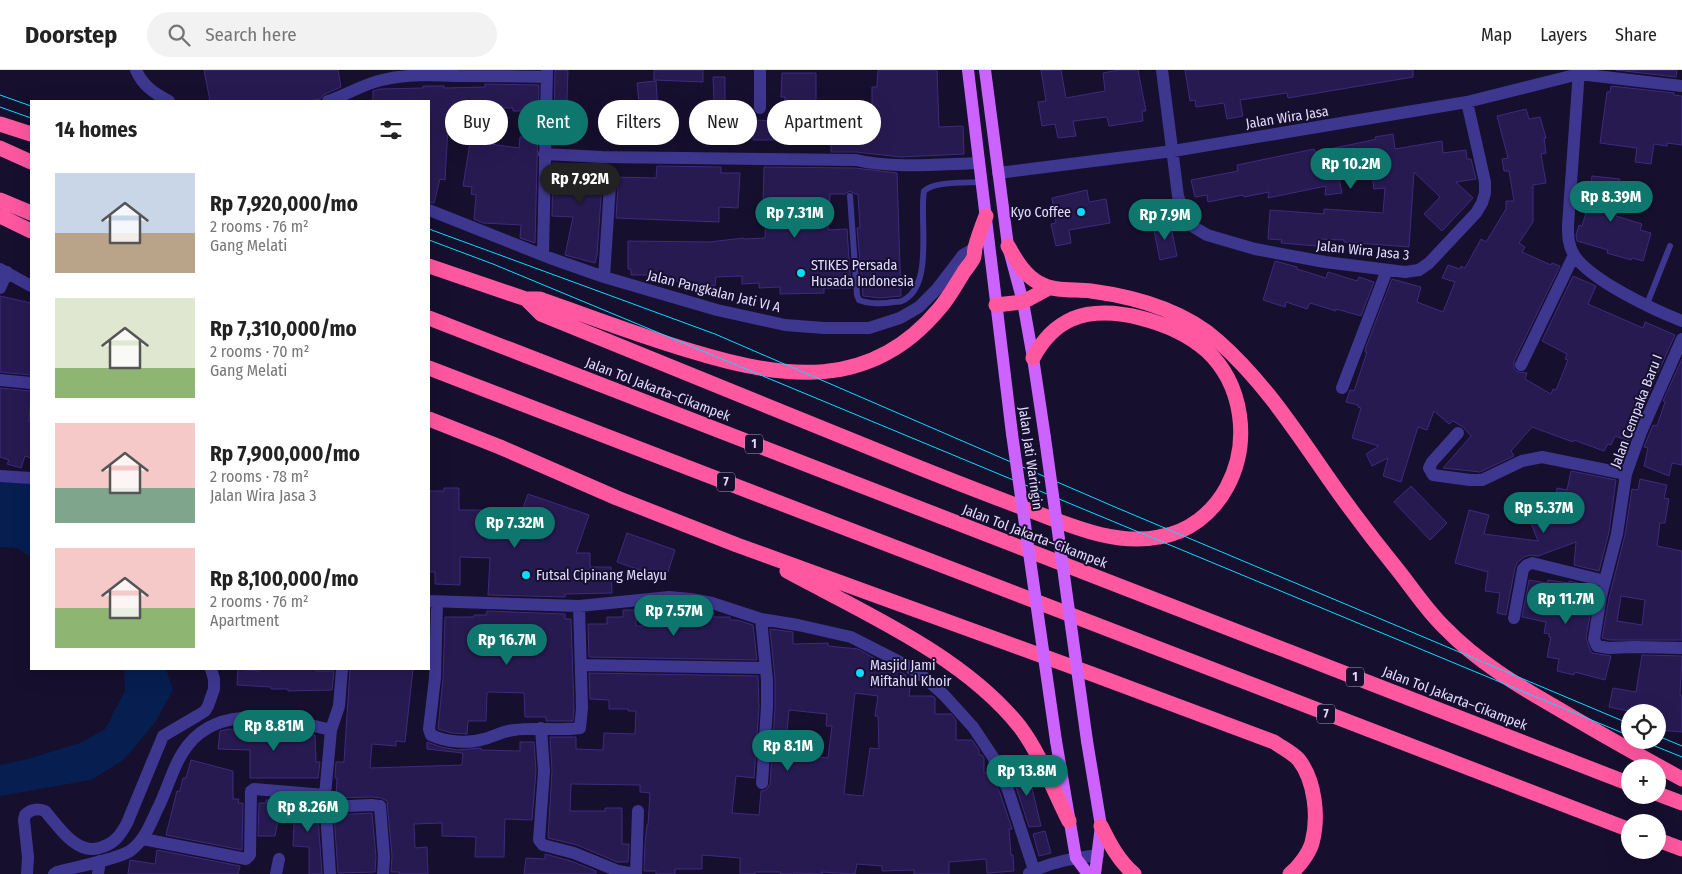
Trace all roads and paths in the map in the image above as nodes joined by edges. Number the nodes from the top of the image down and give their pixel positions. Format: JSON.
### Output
{"nodes":[{"id":1,"x":136,"y":70,"type":"edge"},
{"id":2,"x":760,"y":70,"type":"edge"},
{"id":3,"x":968,"y":70,"type":"edge"},
{"id":4,"x":985,"y":70,"type":"edge"},
{"id":5,"x":1162,"y":70,"type":"edge"},
{"id":6,"x":1579,"y":72,"type":"edge"},
{"id":7,"x":547,"y":73,"type":"edge"},
{"id":8,"x":1682,"y":86,"type":"edge"},
{"id":9,"x":166,"y":100,"type":"edge"},
{"id":10,"x":331,"y":100,"type":"edge"},
{"id":11,"x":1467,"y":102,"type":"junction"},
{"id":12,"x":760,"y":108,"type":"dead end"},
{"id":13,"x":0,"y":124,"type":"edge"},
{"id":14,"x":30,"y":134,"type":"edge"},
{"id":15,"x":0,"y":148,"type":"edge"},
{"id":16,"x":1172,"y":151,"type":"junction"},
{"id":17,"x":544,"y":154,"type":"junction"},
{"id":18,"x":30,"y":162,"type":"edge"},
{"id":19,"x":980,"y":163,"type":"junction"},
{"id":20,"x":998,"y":173,"type":"junction"},
{"id":21,"x":982,"y":182,"type":"junction"},
{"id":22,"x":610,"y":185,"type":"dead end"},
{"id":23,"x":850,"y":196,"type":"dead end"},
{"id":24,"x":0,"y":200,"type":"edge"},
{"id":25,"x":430,"y":210,"type":"edge"},
{"id":26,"x":30,"y":213,"type":"edge"},
{"id":27,"x":0,"y":216,"type":"edge"},
{"id":28,"x":986,"y":216,"type":"junction"},
{"id":29,"x":30,"y":231,"type":"edge"},
{"id":30,"x":1008,"y":246,"type":"junction"},
{"id":31,"x":1670,"y":246,"type":"dead end"},
{"id":32,"x":975,"y":248,"type":"junction"},
{"id":33,"x":543,"y":255,"type":"junction"},
{"id":34,"x":1574,"y":255,"type":"junction"},
{"id":35,"x":430,"y":266,"type":"edge"},
{"id":36,"x":1387,"y":270,"type":"junction"},
{"id":37,"x":4,"y":271,"type":"edge"},
{"id":38,"x":604,"y":277,"type":"junction"},
{"id":39,"x":30,"y":285,"type":"edge"},
{"id":40,"x":0,"y":288,"type":"edge"},
{"id":41,"x":1049,"y":288,"type":"junction"},
{"id":42,"x":526,"y":300,"type":"junction"},
{"id":43,"x":1023,"y":302,"type":"junction"},
{"id":44,"x":1647,"y":304,"type":"junction"},
{"id":45,"x":996,"y":305,"type":"junction"},
{"id":46,"x":430,"y":318,"type":"edge"},
{"id":47,"x":1682,"y":321,"type":"edge"},
{"id":48,"x":1682,"y":339,"type":"edge"},
{"id":49,"x":1033,"y":358,"type":"junction"},
{"id":50,"x":725,"y":362,"type":"junction"},
{"id":51,"x":1521,"y":365,"type":"dead end"},
{"id":52,"x":667,"y":366,"type":"junction"},
{"id":53,"x":430,"y":368,"type":"edge"},
{"id":54,"x":0,"y":380,"type":"edge"},
{"id":55,"x":30,"y":383,"type":"edge"},
{"id":56,"x":1342,"y":388,"type":"dead end"},
{"id":57,"x":430,"y":419,"type":"edge"},
{"id":58,"x":1458,"y":433,"type":"dead end"},
{"id":59,"x":1626,"y":474,"type":"junction"},
{"id":60,"x":0,"y":476,"type":"edge"},
{"id":61,"x":30,"y":478,"type":"edge"},
{"id":62,"x":738,"y":545,"type":"junction"},
{"id":63,"x":1605,"y":581,"type":"junction"},
{"id":64,"x":433,"y":602,"type":"edge"},
{"id":65,"x":579,"y":606,"type":"junction"},
{"id":66,"x":1514,"y":618,"type":"dead end"},
{"id":67,"x":761,"y":619,"type":"junction"},
{"id":68,"x":1682,"y":648,"type":"edge"},
{"id":69,"x":581,"y":665,"type":"junction"},
{"id":70,"x":766,"y":668,"type":"junction"},
{"id":71,"x":211,"y":670,"type":"edge"},
{"id":72,"x":342,"y":670,"type":"edge"},
{"id":73,"x":540,"y":728,"type":"junction"},
{"id":74,"x":331,"y":730,"type":"junction"},
{"id":75,"x":1682,"y":779,"type":"edge"},
{"id":76,"x":1621,"y":781,"type":"edge"},
{"id":77,"x":762,"y":783,"type":"dead end"},
{"id":78,"x":1666,"y":797,"type":"edge"},
{"id":79,"x":325,"y":801,"type":"junction"},
{"id":80,"x":1682,"y":803,"type":"edge"},
{"id":81,"x":638,"y":811,"type":"dead end"},
{"id":82,"x":1069,"y":821,"type":"junction"},
{"id":83,"x":1101,"y":826,"type":"junction"},
{"id":84,"x":1621,"y":827,"type":"edge"},
{"id":85,"x":143,"y":839,"type":"junction"},
{"id":86,"x":1666,"y":843,"type":"edge"},
{"id":87,"x":1682,"y":849,"type":"edge"},
{"id":88,"x":1098,"y":855,"type":"junction"},
{"id":89,"x":1076,"y":858,"type":"junction"},
{"id":90,"x":279,"y":859,"type":"dead end"},
{"id":91,"x":100,"y":861,"type":"junction"},
{"id":92,"x":618,"y":872,"type":"edge"},
{"id":93,"x":1030,"y":872,"type":"edge"},
{"id":94,"x":26,"y":874,"type":"edge"},
{"id":95,"x":54,"y":874,"type":"edge"},
{"id":96,"x":98,"y":874,"type":"edge"},
{"id":97,"x":276,"y":874,"type":"edge"},
{"id":98,"x":330,"y":874,"type":"edge"},
{"id":99,"x":383,"y":874,"type":"edge"},
{"id":100,"x":636,"y":874,"type":"edge"},
{"id":101,"x":1088,"y":874,"type":"edge"},
{"id":102,"x":1096,"y":874,"type":"edge"},
{"id":103,"x":1134,"y":874,"type":"edge"},
{"id":104,"x":1290,"y":874,"type":"edge"}],
"edges":[{"from":1,"to":9,"type":"street"},
{"from":2,"to":12,"type":"street"},
{"from":3,"to":19,"type":"main road","name":"Jalan Jati Waringin"},
{"from":4,"to":20,"type":"main road","name":"Jalan Jati Waringin"},
{"from":5,"to":16,"type":"street"},
{"from":6,"to":8,"type":"street"},
{"from":6,"to":11,"type":"street","name":"Jalan Wira Jasa"},
{"from":6,"to":34,"type":"street"},
{"from":7,"to":10,"type":"street"},
{"from":7,"to":17,"type":"street"},
{"from":11,"to":16,"type":"street","name":"Jalan Wira Jasa"},
{"from":11,"to":36,"type":"street","name":"Jalan Wira Jasa 3"},
{"from":13,"to":14,"type":"highway"},
{"from":15,"to":18,"type":"highway"},
{"from":16,"to":20,"type":"street","name":"Jalan Wira Jasa"},
{"from":16,"to":36,"type":"street","name":"Jalan Wira Jasa 3"},
{"from":17,"to":19,"type":"street"},
{"from":17,"to":33,"type":"street"},
{"from":19,"to":21,"type":"main road","name":"Jalan Jati Waringin"},
{"from":20,"to":30,"type":"main road","name":"Jalan Jati Waringin"},
{"from":21,"to":23,"type":"lane"},
{"from":21,"to":28,"type":"main road","name":"Jalan Jati Waringin"},
{"from":22,"to":38,"type":"street"},
{"from":24,"to":26,"type":"highway"},
{"from":25,"to":33,"type":"street","name":"Jalan Pangkalan Jati VI A"},
{"from":27,"to":29,"type":"highway"},
{"from":28,"to":32,"type":"highway"},
{"from":28,"to":45,"type":"main road","name":"Jalan Jati Waringin"},
{"from":30,"to":41,"type":"highway"},
{"from":30,"to":43,"type":"main road","name":"Jalan Jati Waringin"},
{"from":31,"to":44,"type":"lane"},
{"from":32,"to":38,"type":"street","name":"Jalan Pangkalan Jati VI A"},
{"from":32,"to":50,"type":"highway"},
{"from":33,"to":38,"type":"street","name":"Jalan Pangkalan Jati VI A"},
{"from":34,"to":44,"type":"street"},
{"from":34,"to":51,"type":"street"},
{"from":35,"to":42,"type":"highway"},
{"from":36,"to":56,"type":"street"},
{"from":37,"to":39,"type":"street"},
{"from":37,"to":40,"type":"street"},
{"from":41,"to":43,"type":"highway"},
{"from":41,"to":75,"type":"highway"},
{"from":42,"to":50,"type":"highway"},
{"from":42,"to":52,"type":"highway"},
{"from":43,"to":45,"type":"highway"},
{"from":43,"to":49,"type":"main road","name":"Jalan Jati Waringin"},
{"from":44,"to":47,"type":"street"},
{"from":45,"to":82,"type":"main road","name":"Jalan Jati Waringin","bridge":true},
{"from":46,"to":76,"type":"highway","name":"Jalan Tol Jakarta–Cikampek","number":"1"},
{"from":48,"to":59,"type":"street","name":"Jalan Cempaka Baru I"},
{"from":49,"to":52,"type":"highway"},
{"from":49,"to":83,"type":"main road","name":"Jalan Jati Waringin","bridge":true},
{"from":50,"to":52,"type":"highway"},
{"from":53,"to":84,"type":"highway","number":"7"},
{"from":54,"to":55,"type":"street"},
{"from":57,"to":62,"type":"highway"},
{"from":58,"to":59,"type":"street"},
{"from":59,"to":63,"type":"street","name":"Jalan Cempaka Baru I"},
{"from":60,"to":61,"type":"street"},
{"from":62,"to":82,"type":"highway"},
{"from":62,"to":104,"type":"highway"},
{"from":63,"to":66,"type":"street"},
{"from":63,"to":68,"type":"street","name":"Jalan Cempaka Baru I"},
{"from":64,"to":65,"type":"street"},
{"from":64,"to":73,"type":"street"},
{"from":65,"to":67,"type":"street"},
{"from":65,"to":69,"type":"street"},
{"from":67,"to":70,"type":"street"},
{"from":67,"to":93,"type":"street"},
{"from":69,"to":70,"type":"street"},
{"from":69,"to":73,"type":"street"},
{"from":70,"to":77,"type":"street"},
{"from":71,"to":94,"type":"street"},
{"from":72,"to":74,"type":"street"},
{"from":73,"to":92,"type":"street"},
{"from":74,"to":79,"type":"street"},
{"from":74,"to":85,"type":"street"},
{"from":78,"to":80,"type":"highway"},
{"from":79,"to":85,"type":"street"},
{"from":79,"to":98,"type":"street"},
{"from":79,"to":99,"type":"street"},
{"from":81,"to":100,"type":"street"},
{"from":82,"to":89,"type":"main road","name":"Jalan Jati Waringin"},
{"from":83,"to":88,"type":"main road","name":"Jalan Jati Waringin"},
{"from":83,"to":103,"type":"highway"},
{"from":85,"to":91,"type":"street"},
{"from":86,"to":87,"type":"highway"},
{"from":88,"to":89,"type":"street"},
{"from":88,"to":102,"type":"main road","name":"Jalan Jati Waringin"},
{"from":89,"to":93,"type":"street"},
{"from":89,"to":101,"type":"main road","name":"Jalan Jati Waringin"},
{"from":90,"to":97,"type":"street"},
{"from":91,"to":95,"type":"street"},
{"from":91,"to":96,"type":"street"},
{"from":92,"to":100,"type":"street"}]}
